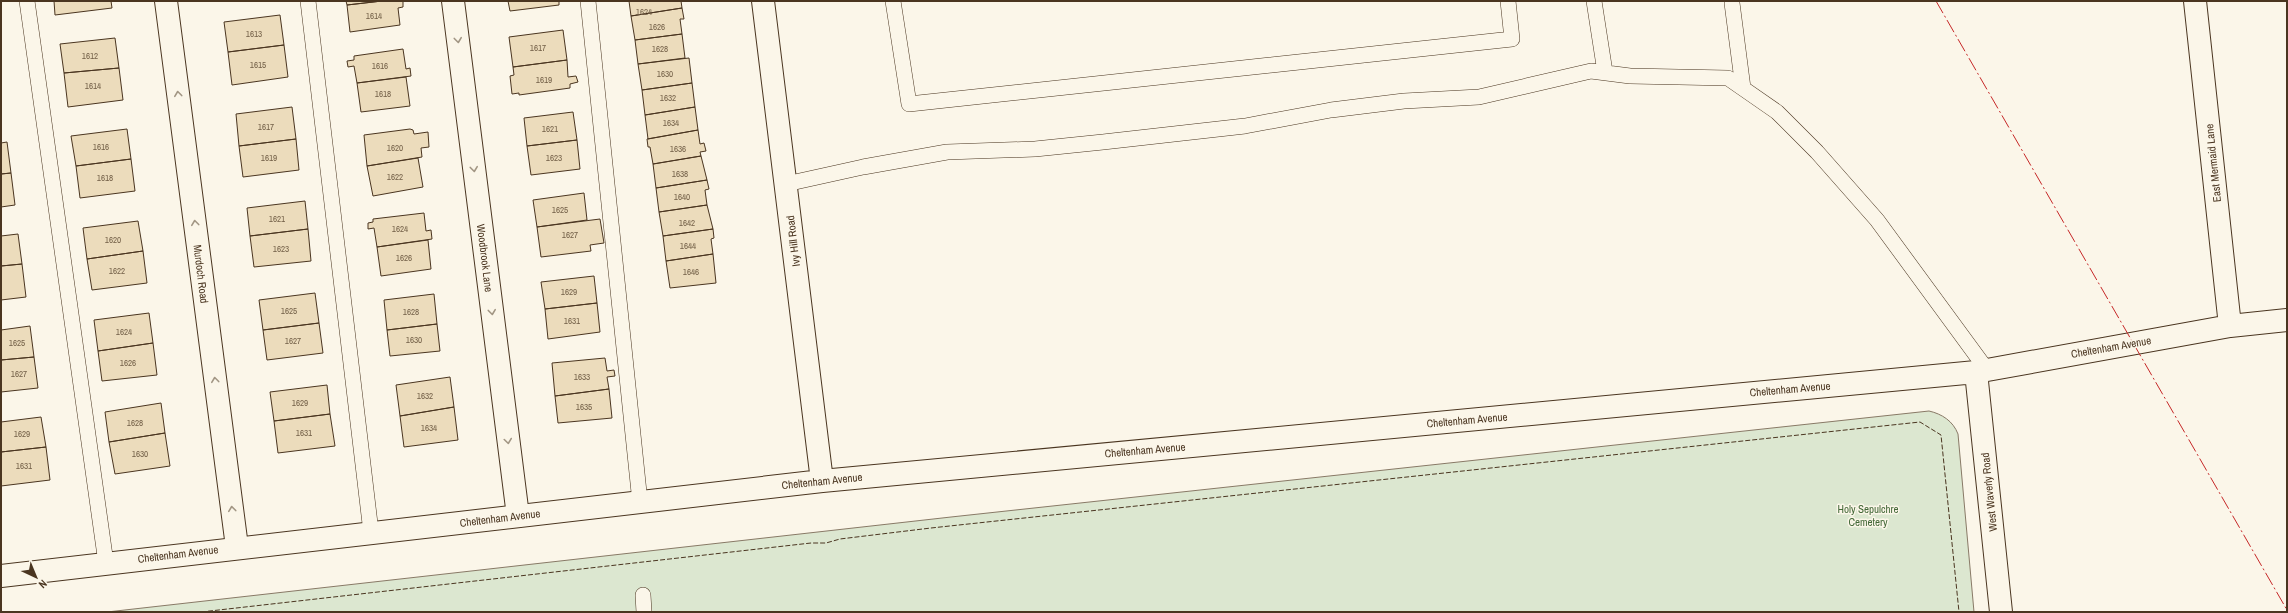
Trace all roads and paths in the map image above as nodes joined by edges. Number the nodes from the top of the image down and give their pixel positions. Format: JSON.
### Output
{"nodes":[{"id":1,"x":27,"y":1,"type":"edge"},
{"id":2,"x":166,"y":1,"type":"edge"},
{"id":3,"x":308,"y":1,"type":"edge"},
{"id":4,"x":453,"y":1,"type":"edge"},
{"id":5,"x":588,"y":1,"type":"edge"},
{"id":6,"x":763,"y":1,"type":"edge"},
{"id":7,"x":893,"y":1,"type":"edge"},
{"id":8,"x":1508,"y":1,"type":"edge"},
{"id":9,"x":1594,"y":1,"type":"edge"},
{"id":10,"x":2195,"y":1,"type":"edge"},
{"id":11,"x":1732,"y":3,"type":"dead end"},
{"id":12,"x":1605,"y":72,"type":"junction"},
{"id":13,"x":1743,"y":88,"type":"junction"},
{"id":14,"x":786,"y":184,"type":"junction"},
{"id":15,"x":2287,"y":320,"type":"edge"},
{"id":16,"x":2230,"y":326,"type":"junction"},
{"id":17,"x":1982,"y":371,"type":"junction"},
{"id":18,"x":822,"y":481,"type":"junction"},
{"id":19,"x":640,"y":502,"type":"junction"},
{"id":20,"x":518,"y":516,"type":"junction"},
{"id":21,"x":371,"y":532,"type":"junction"},
{"id":22,"x":237,"y":547,"type":"junction"},
{"id":23,"x":106,"y":562,"type":"junction"},
{"id":24,"x":1,"y":576,"type":"edge"},
{"id":25,"x":644,"y":595,"type":"dead end"},
{"id":26,"x":644,"y":612,"type":"edge"},
{"id":27,"x":2001,"y":612,"type":"edge"}],
"edges":[{"from":1,"to":23,"type":"lane"},
{"from":22,"to":2,"type":"main road","name":"Murdoch Road","one_way":true},
{"from":3,"to":21,"type":"lane"},
{"from":4,"to":20,"type":"main road","name":"Woodbrook Lane","one_way":true},
{"from":5,"to":19,"type":"lane"},
{"from":6,"to":14,"type":"main road","name":"Ivy Hill Road"},
{"from":7,"to":8,"type":"lane"},
{"from":9,"to":12,"type":"lane"},
{"from":10,"to":16,"type":"main road","name":"East Mermaid Lane"},
{"from":11,"to":13,"type":"lane"},
{"from":12,"to":13,"type":"lane"},
{"from":12,"to":14,"type":"lane"},
{"from":13,"to":17,"type":"lane"},
{"from":14,"to":18,"type":"main road","name":"Ivy Hill Road"},
{"from":15,"to":16,"type":"main road","name":"Cheltenham Avenue"},
{"from":16,"to":17,"type":"main road","name":"Cheltenham Avenue"},
{"from":17,"to":18,"type":"main road","name":"Cheltenham Avenue"},
{"from":17,"to":27,"type":"main road","name":"West Waverly Road"},
{"from":18,"to":19,"type":"main road","name":"Cheltenham Avenue"},
{"from":19,"to":20,"type":"main road","name":"Cheltenham Avenue"},
{"from":20,"to":21,"type":"main road","name":"Cheltenham Avenue"},
{"from":21,"to":22,"type":"main road","name":"Cheltenham Avenue"},
{"from":22,"to":23,"type":"main road","name":"Cheltenham Avenue"},
{"from":23,"to":24,"type":"main road","name":"Cheltenham Avenue"},
{"from":25,"to":26,"type":"lane"}]}
